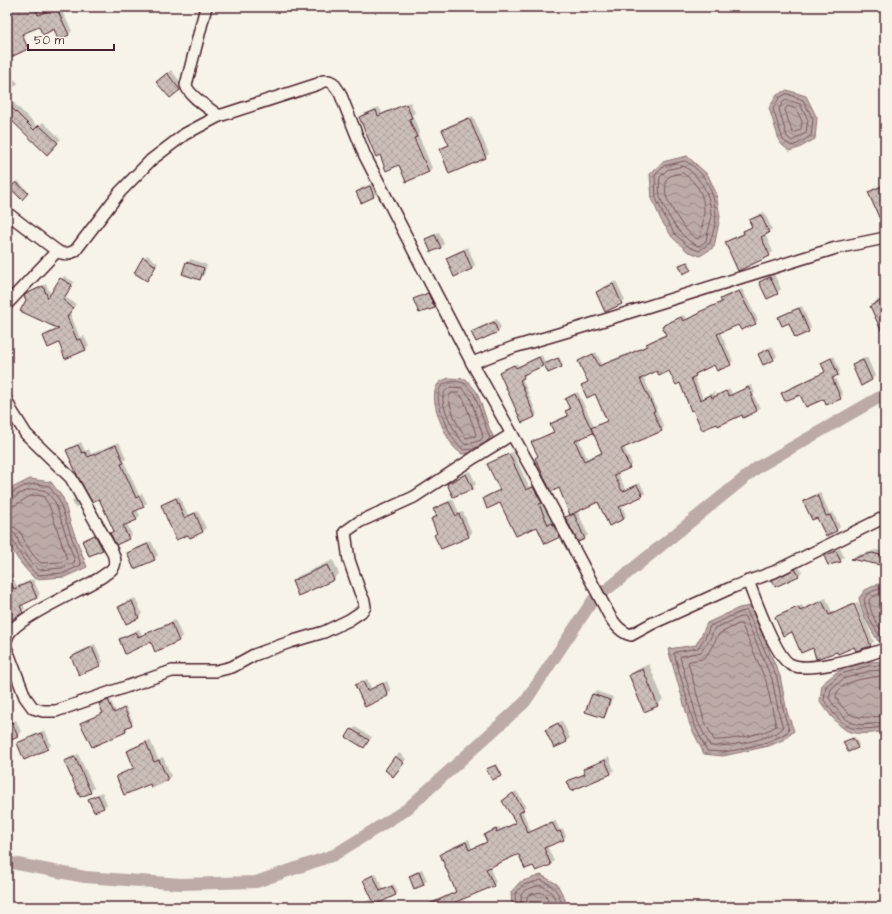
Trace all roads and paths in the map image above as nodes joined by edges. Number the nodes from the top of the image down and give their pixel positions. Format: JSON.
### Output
{"nodes":[{"id":1,"x":206,"y":7,"type":"edge"},
{"id":2,"x":219,"y":116,"type":"junction"},
{"id":3,"x":7,"y":213,"type":"edge"},
{"id":4,"x":885,"y":238,"type":"edge"},
{"id":5,"x":57,"y":252,"type":"junction"},
{"id":6,"x":7,"y":304,"type":"edge"},
{"id":7,"x":472,"y":363,"type":"junction"},
{"id":8,"x":7,"y":401,"type":"edge"},
{"id":9,"x":512,"y":434,"type":"junction"},
{"id":10,"x":885,"y":517,"type":"edge"},
{"id":11,"x":748,"y":581,"type":"junction"},
{"id":12,"x":7,"y":638,"type":"edge"},
{"id":13,"x":885,"y":649,"type":"edge"},
{"id":14,"x":7,"y":650,"type":"edge"}],
"edges":[{"from":1,"to":2,"type":"street"},
{"from":2,"to":5,"type":"street"},
{"from":2,"to":7,"type":"street"},
{"from":3,"to":5,"type":"street"},
{"from":4,"to":7,"type":"street"},
{"from":5,"to":6,"type":"street"},
{"from":7,"to":9,"type":"street"},
{"from":8,"to":12,"type":"street"},
{"from":9,"to":11,"type":"street"},
{"from":9,"to":14,"type":"street"},
{"from":10,"to":11,"type":"street"},
{"from":11,"to":13,"type":"street"}]}
